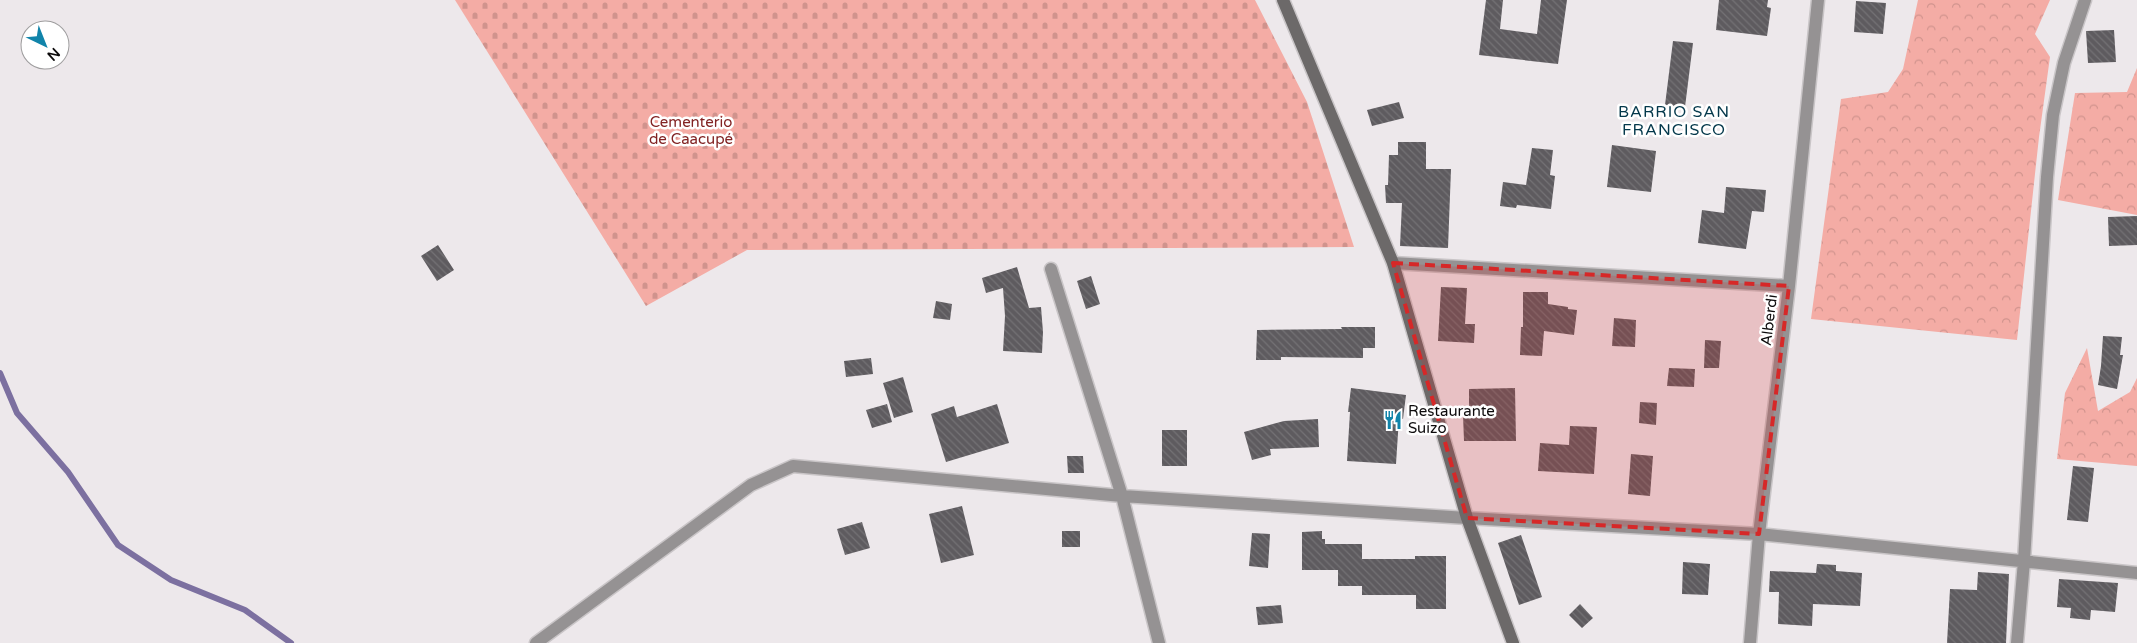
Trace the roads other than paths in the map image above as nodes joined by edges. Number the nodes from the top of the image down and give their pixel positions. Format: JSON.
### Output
{"nodes":[{"id":1,"x":1283,"y":0,"type":"edge"},
{"id":2,"x":1818,"y":0,"type":"edge"},
{"id":3,"x":2084,"y":0,"type":"edge"},
{"id":4,"x":1393,"y":262,"type":"junction"},
{"id":5,"x":1051,"y":269,"type":"dead end"},
{"id":6,"x":1789,"y":286,"type":"junction"},
{"id":7,"x":1122,"y":496,"type":"junction"},
{"id":8,"x":1467,"y":518,"type":"junction"},
{"id":9,"x":1759,"y":534,"type":"junction"},
{"id":10,"x":2024,"y":561,"type":"junction"},
{"id":11,"x":2137,"y":573,"type":"edge"},
{"id":12,"x":536,"y":643,"type":"edge"},
{"id":13,"x":1159,"y":643,"type":"edge"},
{"id":14,"x":1513,"y":643,"type":"edge"},
{"id":15,"x":1750,"y":643,"type":"edge"},
{"id":16,"x":2017,"y":643,"type":"edge"}],
"edges":[{"from":1,"to":4,"type":"street"},
{"from":2,"to":6,"type":"street","name":"Alberdi"},
{"from":3,"to":10,"type":"street"},
{"from":4,"to":6,"type":"street"},
{"from":4,"to":8,"type":"street"},
{"from":5,"to":7,"type":"street"},
{"from":6,"to":9,"type":"street","name":"Alberdi"},
{"from":7,"to":8,"type":"street"},
{"from":7,"to":12,"type":"street"},
{"from":7,"to":13,"type":"street"},
{"from":8,"to":9,"type":"street"},
{"from":8,"to":14,"type":"street"},
{"from":9,"to":10,"type":"street"},
{"from":9,"to":15,"type":"street","name":"Alberdi"},
{"from":10,"to":11,"type":"street"},
{"from":10,"to":16,"type":"street"}]}
